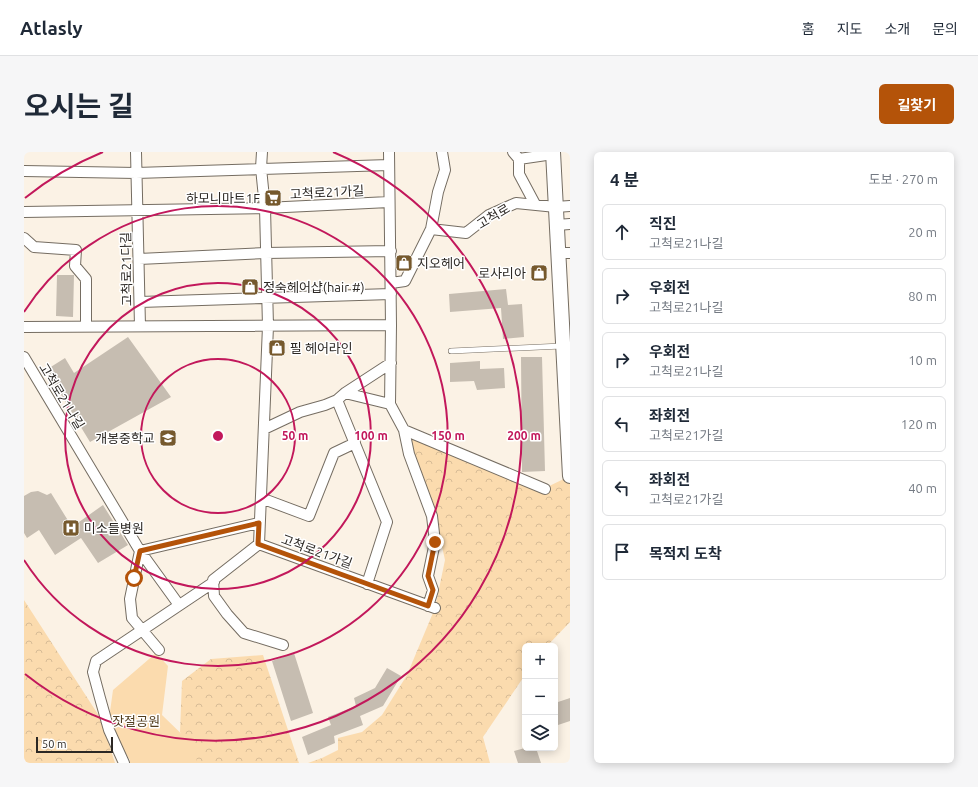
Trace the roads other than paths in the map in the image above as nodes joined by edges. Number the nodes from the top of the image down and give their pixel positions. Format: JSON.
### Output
{"nodes":[{"id":1,"x":136,"y":152,"type":"edge"},
{"id":2,"x":262,"y":152,"type":"edge"},
{"id":3,"x":388,"y":152,"type":"edge"},
{"id":4,"x":442,"y":152,"type":"edge"},
{"id":5,"x":553,"y":153,"type":"edge"},
{"id":6,"x":516,"y":156,"type":"edge"},
{"id":7,"x":389,"y":165,"type":"junction"},
{"id":8,"x":261,"y":168,"type":"junction"},
{"id":9,"x":24,"y":171,"type":"edge"},
{"id":10,"x":136,"y":173,"type":"junction"},
{"id":11,"x":389,"y":202,"type":"junction"},
{"id":12,"x":535,"y":204,"type":"junction"},
{"id":13,"x":556,"y":206,"type":"junction"},
{"id":14,"x":570,"y":206,"type":"edge"},
{"id":15,"x":265,"y":208,"type":"junction"},
{"id":16,"x":138,"y":211,"type":"junction"},
{"id":17,"x":24,"y":212,"type":"edge"},
{"id":18,"x":563,"y":224,"type":"edge"},
{"id":19,"x":431,"y":229,"type":"junction"},
{"id":20,"x":24,"y":238,"type":"edge"},
{"id":21,"x":391,"y":251,"type":"junction"},
{"id":22,"x":266,"y":253,"type":"junction"},
{"id":23,"x":564,"y":253,"type":"edge"},
{"id":24,"x":139,"y":259,"type":"junction"},
{"id":25,"x":391,"y":283,"type":"junction"},
{"id":26,"x":391,"y":294,"type":"junction"},
{"id":27,"x":268,"y":299,"type":"junction"},
{"id":28,"x":140,"y":302,"type":"junction"},
{"id":29,"x":391,"y":325,"type":"junction"},
{"id":30,"x":140,"y":326,"type":"junction"},
{"id":31,"x":268,"y":326,"type":"junction"},
{"id":32,"x":24,"y":327,"type":"edge"},
{"id":33,"x":86,"y":327,"type":"junction"},
{"id":34,"x":563,"y":346,"type":"junction"},
{"id":35,"x":451,"y":350,"type":"dead end"},
{"id":36,"x":24,"y":357,"type":"edge"},
{"id":37,"x":391,"y":363,"type":"junction"},
{"id":38,"x":567,"y":386,"type":"edge"},
{"id":39,"x":345,"y":393,"type":"junction"},
{"id":40,"x":337,"y":400,"type":"junction"},
{"id":41,"x":390,"y":404,"type":"junction"},
{"id":42,"x":264,"y":429,"type":"junction"},
{"id":43,"x":404,"y":430,"type":"junction"},
{"id":44,"x":355,"y":443,"type":"junction"},
{"id":45,"x":570,"y":476,"type":"edge"},
{"id":46,"x":545,"y":488,"type":"dead end"},
{"id":47,"x":261,"y":498,"type":"junction"},
{"id":48,"x":259,"y":523,"type":"junction"},
{"id":49,"x":258,"y":544,"type":"junction"},
{"id":50,"x":140,"y":551,"type":"junction"},
{"id":51,"x":214,"y":582,"type":"junction"},
{"id":52,"x":367,"y":584,"type":"junction"},
{"id":53,"x":179,"y":605,"type":"junction"},
{"id":54,"x":143,"y":630,"type":"junction"},
{"id":55,"x":283,"y":644,"type":"dead end"},
{"id":56,"x":159,"y":650,"type":"dead end"},
{"id":57,"x":124,"y":763,"type":"edge"}],
"edges":[{"from":1,"to":10,"type":"street","name":"고척로21다길"},
{"from":2,"to":8,"type":"street"},
{"from":3,"to":7,"type":"street","name":"고척로21가길"},
{"from":4,"to":19,"type":"street"},
{"from":5,"to":6,"type":"street"},
{"from":5,"to":13,"type":"main road"},
{"from":6,"to":12,"type":"street"},
{"from":7,"to":8,"type":"street"},
{"from":7,"to":11,"type":"street","name":"고척로21가길"},
{"from":8,"to":10,"type":"street"},
{"from":8,"to":15,"type":"street"},
{"from":9,"to":10,"type":"street"},
{"from":10,"to":16,"type":"street","name":"고척로21다길"},
{"from":11,"to":15,"type":"street","name":"고척로21가길"},
{"from":11,"to":21,"type":"street","name":"고척로21가길"},
{"from":12,"to":13,"type":"street","name":"고척로"},
{"from":12,"to":19,"type":"street","name":"고척로"},
{"from":13,"to":14,"type":"street","name":"고척로"},
{"from":13,"to":18,"type":"main road"},
{"from":15,"to":16,"type":"street"},
{"from":15,"to":22,"type":"street"},
{"from":16,"to":17,"type":"street"},
{"from":16,"to":24,"type":"street","name":"고척로21다길"},
{"from":18,"to":23,"type":"main road"},
{"from":19,"to":25,"type":"street"},
{"from":20,"to":33,"type":"street"},
{"from":21,"to":22,"type":"street"},
{"from":21,"to":25,"type":"street","name":"고척로21가길"},
{"from":22,"to":24,"type":"street"},
{"from":22,"to":27,"type":"street"},
{"from":23,"to":34,"type":"main road"},
{"from":24,"to":28,"type":"street","name":"고척로21다길"},
{"from":25,"to":26,"type":"street","name":"고척로21가길"},
{"from":26,"to":27,"type":"street"},
{"from":26,"to":29,"type":"street","name":"고척로21가길"},
{"from":27,"to":28,"type":"street"},
{"from":27,"to":31,"type":"street"},
{"from":28,"to":30,"type":"street","name":"고척로21다길"},
{"from":29,"to":31,"type":"street"},
{"from":29,"to":37,"type":"street","name":"고척로21가길"},
{"from":30,"to":31,"type":"street"},
{"from":30,"to":33,"type":"street"},
{"from":31,"to":42,"type":"street"},
{"from":32,"to":33,"type":"street"},
{"from":34,"to":35,"type":"lane"},
{"from":34,"to":38,"type":"main road"},
{"from":36,"to":50,"type":"street","name":"고척로21나길"},
{"from":37,"to":39,"type":"street"},
{"from":37,"to":41,"type":"street","name":"고척로21가길"},
{"from":38,"to":45,"type":"main road"},
{"from":39,"to":40,"type":"street"},
{"from":39,"to":41,"type":"street"},
{"from":40,"to":42,"type":"street"},
{"from":40,"to":44,"type":"street"},
{"from":41,"to":43,"type":"street","name":"고척로21가길"},
{"from":42,"to":47,"type":"street"},
{"from":43,"to":46,"type":"street"},
{"from":43,"to":52,"type":"street","name":"고척로21가길"},
{"from":44,"to":47,"type":"street"},
{"from":44,"to":52,"type":"street"},
{"from":47,"to":48,"type":"street"},
{"from":48,"to":49,"type":"street"},
{"from":48,"to":50,"type":"street"},
{"from":49,"to":51,"type":"street"},
{"from":49,"to":52,"type":"street","name":"고척로21가길"},
{"from":50,"to":53,"type":"street","name":"고척로21나길"},
{"from":50,"to":54,"type":"street"},
{"from":51,"to":53,"type":"street"},
{"from":51,"to":55,"type":"street"},
{"from":53,"to":54,"type":"street"},
{"from":54,"to":56,"type":"street"},
{"from":54,"to":57,"type":"street"}]}
